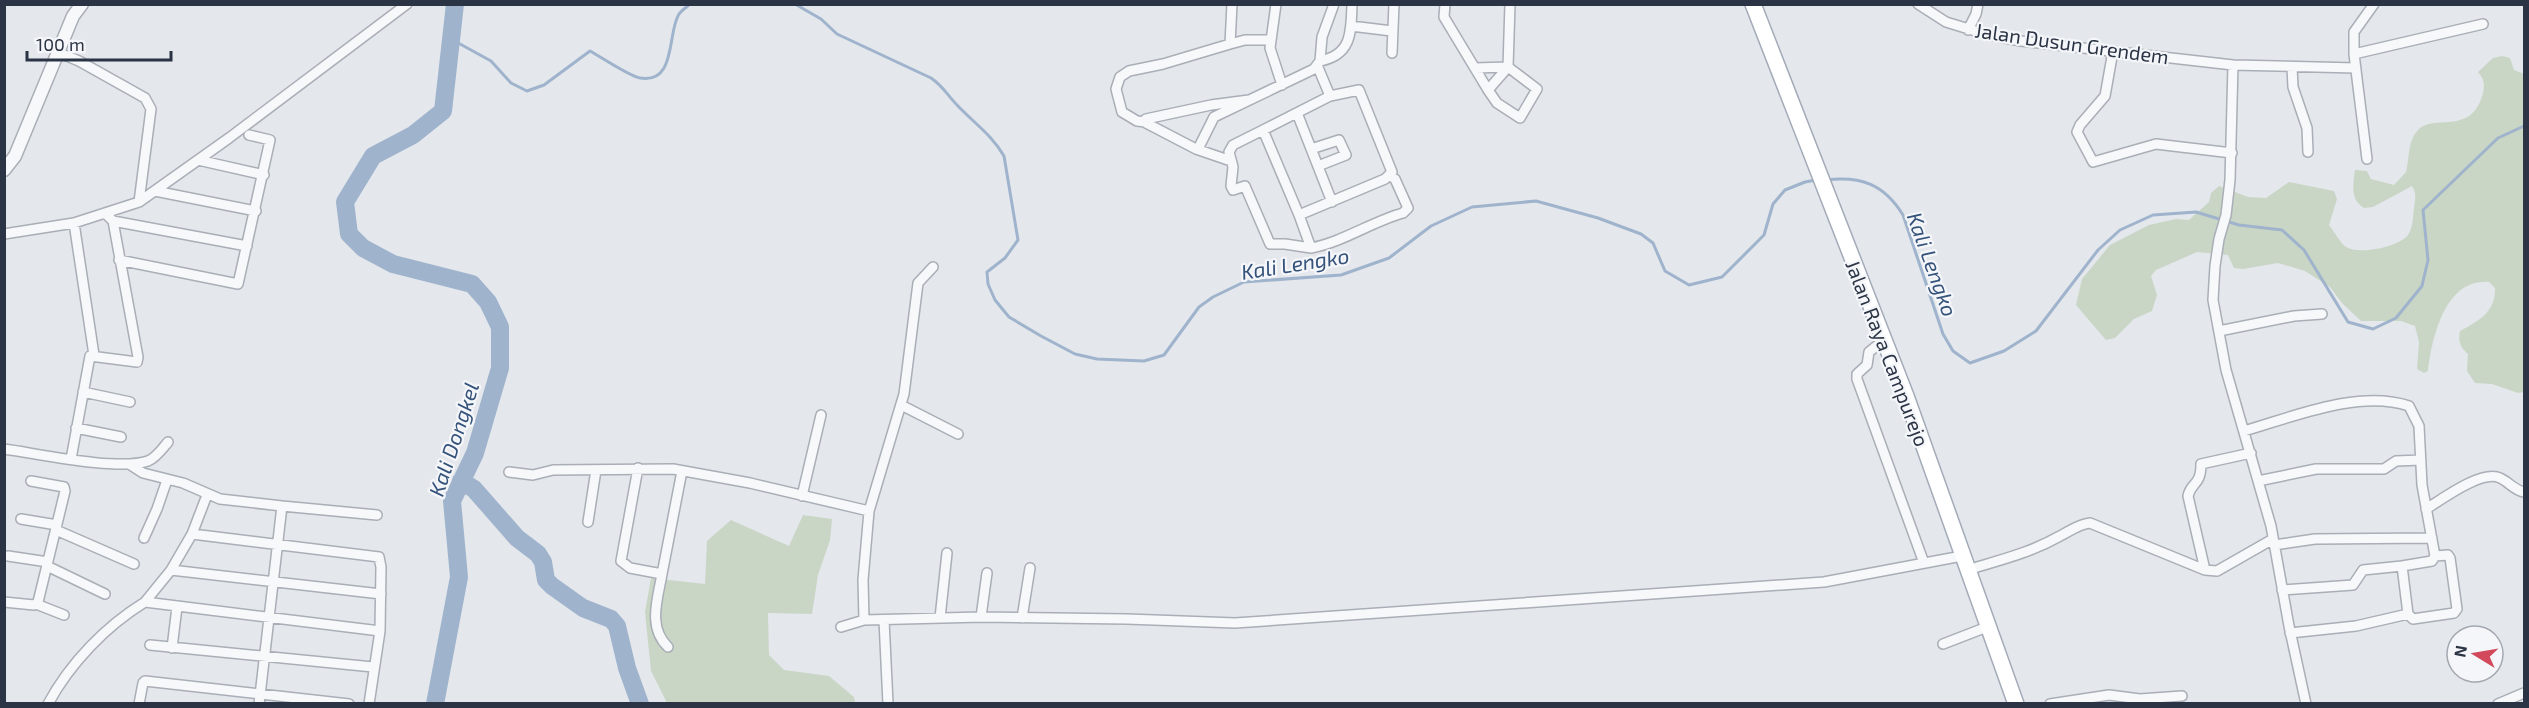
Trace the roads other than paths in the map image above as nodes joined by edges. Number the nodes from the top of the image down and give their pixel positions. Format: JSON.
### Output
{"nodes":[{"id":1,"x":82,"y":4,"type":"edge"},
{"id":2,"x":407,"y":4,"type":"edge"},
{"id":3,"x":1232,"y":4,"type":"edge"},
{"id":4,"x":1276,"y":4,"type":"edge"},
{"id":5,"x":1282,"y":4,"type":"edge"},
{"id":6,"x":1334,"y":4,"type":"edge"},
{"id":7,"x":1352,"y":4,"type":"edge"},
{"id":8,"x":1394,"y":4,"type":"edge"},
{"id":9,"x":1445,"y":4,"type":"edge"},
{"id":10,"x":1510,"y":4,"type":"edge"},
{"id":11,"x":1753,"y":4,"type":"edge"},
{"id":12,"x":1918,"y":4,"type":"edge"},
{"id":13,"x":1978,"y":4,"type":"edge"},
{"id":14,"x":2374,"y":4,"type":"edge"},
{"id":15,"x":1274,"y":23,"type":"junction"},
{"id":16,"x":2483,"y":24,"type":"dead end"},
{"id":17,"x":1351,"y":26,"type":"junction"},
{"id":18,"x":1968,"y":30,"type":"junction"},
{"id":19,"x":1392,"y":31,"type":"junction"},
{"id":20,"x":1271,"y":40,"type":"junction"},
{"id":21,"x":1230,"y":44,"type":"junction"},
{"id":22,"x":57,"y":51,"type":"junction"},
{"id":23,"x":2113,"y":51,"type":"junction"},
{"id":24,"x":1392,"y":53,"type":"dead end"},
{"id":25,"x":2354,"y":54,"type":"junction"},
{"id":26,"x":1318,"y":63,"type":"junction"},
{"id":27,"x":2233,"y":65,"type":"junction"},
{"id":28,"x":1508,"y":67,"type":"junction"},
{"id":29,"x":2292,"y":67,"type":"junction"},
{"id":30,"x":1475,"y":68,"type":"junction"},
{"id":31,"x":2356,"y":68,"type":"junction"},
{"id":32,"x":1282,"y":85,"type":"junction"},
{"id":33,"x":1488,"y":90,"type":"junction"},
{"id":34,"x":1330,"y":96,"type":"junction"},
{"id":35,"x":1249,"y":100,"type":"junction"},
{"id":36,"x":1198,"y":108,"type":"junction"},
{"id":37,"x":1297,"y":113,"type":"junction"},
{"id":38,"x":1214,"y":117,"type":"junction"},
{"id":39,"x":1146,"y":122,"type":"junction"},
{"id":40,"x":1263,"y":130,"type":"junction"},
{"id":41,"x":249,"y":135,"type":"dead end"},
{"id":42,"x":1196,"y":149,"type":"junction"},
{"id":43,"x":1311,"y":149,"type":"junction"},
{"id":44,"x":2308,"y":152,"type":"dead end"},
{"id":45,"x":2232,"y":153,"type":"junction"},
{"id":46,"x":2367,"y":159,"type":"dead end"},
{"id":47,"x":198,"y":160,"type":"junction"},
{"id":48,"x":1232,"y":164,"type":"junction"},
{"id":49,"x":1318,"y":166,"type":"junction"},
{"id":50,"x":5,"y":170,"type":"edge"},
{"id":51,"x":264,"y":175,"type":"junction"},
{"id":52,"x":1390,"y":176,"type":"junction"},
{"id":53,"x":155,"y":191,"type":"junction"},
{"id":54,"x":139,"y":202,"type":"junction"},
{"id":55,"x":1332,"y":202,"type":"junction"},
{"id":56,"x":256,"y":211,"type":"junction"},
{"id":57,"x":105,"y":213,"type":"junction"},
{"id":58,"x":1299,"y":215,"type":"junction"},
{"id":59,"x":112,"y":221,"type":"junction"},
{"id":60,"x":74,"y":223,"type":"junction"},
{"id":61,"x":4,"y":234,"type":"edge"},
{"id":62,"x":247,"y":246,"type":"junction"},
{"id":63,"x":1311,"y":248,"type":"junction"},
{"id":64,"x":119,"y":260,"type":"junction"},
{"id":65,"x":933,"y":267,"type":"dead end"},
{"id":66,"x":2322,"y":314,"type":"dead end"},
{"id":67,"x":2219,"y":331,"type":"junction"},
{"id":68,"x":1884,"y":340,"type":"junction"},
{"id":69,"x":94,"y":355,"type":"junction"},
{"id":70,"x":83,"y":392,"type":"junction"},
{"id":71,"x":130,"y":402,"type":"dead end"},
{"id":72,"x":901,"y":405,"type":"junction"},
{"id":73,"x":821,"y":415,"type":"dead end"},
{"id":74,"x":76,"y":428,"type":"junction"},
{"id":75,"x":2244,"y":431,"type":"junction"},
{"id":76,"x":958,"y":434,"type":"dead end"},
{"id":77,"x":121,"y":437,"type":"dead end"},
{"id":78,"x":168,"y":442,"type":"dead end"},
{"id":79,"x":4,"y":450,"type":"edge"},
{"id":80,"x":2251,"y":456,"type":"junction"},
{"id":81,"x":71,"y":459,"type":"junction"},
{"id":82,"x":2421,"y":460,"type":"junction"},
{"id":83,"x":129,"y":464,"type":"junction"},
{"id":84,"x":638,"y":468,"type":"junction"},
{"id":85,"x":596,"y":470,"type":"junction"},
{"id":86,"x":682,"y":471,"type":"junction"},
{"id":87,"x":509,"y":472,"type":"dead end"},
{"id":88,"x":166,"y":480,"type":"junction"},
{"id":89,"x":31,"y":481,"type":"dead end"},
{"id":90,"x":2258,"y":481,"type":"junction"},
{"id":91,"x":2524,"y":492,"type":"edge"},
{"id":92,"x":207,"y":495,"type":"junction"},
{"id":93,"x":802,"y":496,"type":"junction"},
{"id":94,"x":282,"y":506,"type":"junction"},
{"id":95,"x":2426,"y":509,"type":"junction"},
{"id":96,"x":869,"y":511,"type":"junction"},
{"id":97,"x":377,"y":515,"type":"dead end"},
{"id":98,"x":21,"y":519,"type":"dead end"},
{"id":99,"x":588,"y":522,"type":"dead end"},
{"id":100,"x":56,"y":527,"type":"junction"},
{"id":101,"x":192,"y":534,"type":"junction"},
{"id":102,"x":144,"y":538,"type":"dead end"},
{"id":103,"x":2432,"y":538,"type":"junction"},
{"id":104,"x":2273,"y":542,"type":"junction"},
{"id":105,"x":278,"y":545,"type":"junction"},
{"id":106,"x":947,"y":553,"type":"dead end"},
{"id":107,"x":8,"y":556,"type":"dead end"},
{"id":108,"x":2435,"y":556,"type":"junction"},
{"id":109,"x":1924,"y":563,"type":"junction"},
{"id":110,"x":1965,"y":563,"type":"junction"},
{"id":111,"x":47,"y":564,"type":"junction"},
{"id":112,"x":134,"y":564,"type":"dead end"},
{"id":113,"x":2402,"y":566,"type":"junction"},
{"id":114,"x":1030,"y":568,"type":"dead end"},
{"id":115,"x":171,"y":570,"type":"junction"},
{"id":116,"x":2205,"y":570,"type":"junction"},
{"id":117,"x":987,"y":573,"type":"dead end"},
{"id":118,"x":662,"y":574,"type":"junction"},
{"id":119,"x":274,"y":581,"type":"junction"},
{"id":120,"x":2282,"y":591,"type":"junction"},
{"id":121,"x":105,"y":594,"type":"dead end"},
{"id":122,"x":381,"y":594,"type":"junction"},
{"id":123,"x":4,"y":602,"type":"edge"},
{"id":124,"x":145,"y":602,"type":"junction"},
{"id":125,"x":36,"y":604,"type":"junction"},
{"id":126,"x":177,"y":607,"type":"junction"},
{"id":127,"x":2408,"y":614,"type":"junction"},
{"id":128,"x":64,"y":615,"type":"dead end"},
{"id":129,"x":981,"y":617,"type":"junction"},
{"id":130,"x":940,"y":618,"type":"junction"},
{"id":131,"x":1022,"y":618,"type":"junction"},
{"id":132,"x":269,"y":619,"type":"junction"},
{"id":133,"x":864,"y":620,"type":"junction"},
{"id":134,"x":884,"y":620,"type":"junction"},
{"id":135,"x":841,"y":627,"type":"dead end"},
{"id":136,"x":1987,"y":627,"type":"junction"},
{"id":137,"x":380,"y":631,"type":"junction"},
{"id":138,"x":2290,"y":633,"type":"junction"},
{"id":139,"x":1943,"y":644,"type":"dead end"},
{"id":140,"x":150,"y":645,"type":"dead end"},
{"id":141,"x":668,"y":646,"type":"dead end"},
{"id":142,"x":172,"y":648,"type":"junction"},
{"id":143,"x":264,"y":657,"type":"junction"},
{"id":144,"x":374,"y":668,"type":"junction"},
{"id":145,"x":2524,"y":693,"type":"edge"},
{"id":146,"x":2182,"y":696,"type":"dead end"},
{"id":147,"x":260,"y":699,"type":"edge"},
{"id":148,"x":48,"y":704,"type":"edge"},
{"id":149,"x":139,"y":704,"type":"edge"},
{"id":150,"x":349,"y":704,"type":"edge"},
{"id":151,"x":369,"y":704,"type":"edge"},
{"id":152,"x":888,"y":704,"type":"edge"},
{"id":153,"x":2016,"y":704,"type":"edge"},
{"id":154,"x":2050,"y":704,"type":"edge"},
{"id":155,"x":2306,"y":704,"type":"edge"},
{"id":156,"x":2498,"y":704,"type":"edge"}],
"edges":[{"from":1,"to":22,"type":"street"},
{"from":2,"to":47,"type":"street"},
{"from":3,"to":21,"type":"street"},
{"from":4,"to":15,"type":"street"},
{"from":5,"to":15,"type":"street"},
{"from":6,"to":26,"type":"street"},
{"from":7,"to":17,"type":"street"},
{"from":8,"to":19,"type":"street"},
{"from":9,"to":30,"type":"street"},
{"from":10,"to":28,"type":"street"},
{"from":11,"to":68,"type":"main road","name":"Jalan Raya Campurejo"},
{"from":12,"to":18,"type":"street","name":"Jalan Dusun Grendem"},
{"from":13,"to":18,"type":"street"},
{"from":14,"to":25,"type":"street"},
{"from":15,"to":20,"type":"street"},
{"from":16,"to":25,"type":"street"},
{"from":17,"to":19,"type":"street"},
{"from":17,"to":26,"type":"street"},
{"from":18,"to":23,"type":"street","name":"Jalan Dusun Grendem"},
{"from":19,"to":24,"type":"street"},
{"from":20,"to":21,"type":"street"},
{"from":20,"to":32,"type":"street"},
{"from":21,"to":39,"type":"street"},
{"from":22,"to":50,"type":"street"},
{"from":22,"to":54,"type":"street"},
{"from":23,"to":27,"type":"street","name":"Jalan Dusun Grendem"},
{"from":23,"to":45,"type":"street"},
{"from":25,"to":31,"type":"street"},
{"from":26,"to":32,"type":"street"},
{"from":26,"to":34,"type":"street"},
{"from":27,"to":29,"type":"street","name":"Jalan Dusun Grendem"},
{"from":27,"to":45,"type":"street"},
{"from":28,"to":30,"type":"street"},
{"from":28,"to":33,"type":"street"},
{"from":28,"to":33,"type":"street"},
{"from":29,"to":31,"type":"street","name":"Jalan Dusun Grendem"},
{"from":29,"to":44,"type":"street"},
{"from":30,"to":33,"type":"street"},
{"from":31,"to":46,"type":"street"},
{"from":32,"to":35,"type":"street"},
{"from":34,"to":37,"type":"street"},
{"from":34,"to":52,"type":"street"},
{"from":35,"to":36,"type":"street"},
{"from":35,"to":38,"type":"street"},
{"from":36,"to":38,"type":"street"},
{"from":36,"to":39,"type":"street"},
{"from":37,"to":40,"type":"street"},
{"from":37,"to":43,"type":"street"},
{"from":38,"to":42,"type":"street"},
{"from":39,"to":42,"type":"street"},
{"from":40,"to":48,"type":"street"},
{"from":40,"to":58,"type":"street"},
{"from":41,"to":51,"type":"street"},
{"from":42,"to":48,"type":"street"},
{"from":43,"to":49,"type":"street"},
{"from":43,"to":49,"type":"street"},
{"from":45,"to":67,"type":"street"},
{"from":47,"to":51,"type":"street"},
{"from":47,"to":53,"type":"street"},
{"from":48,"to":63,"type":"street"},
{"from":49,"to":55,"type":"street"},
{"from":51,"to":56,"type":"street"},
{"from":52,"to":55,"type":"street"},
{"from":52,"to":63,"type":"street"},
{"from":53,"to":54,"type":"street"},
{"from":53,"to":56,"type":"street"},
{"from":54,"to":57,"type":"street"},
{"from":55,"to":58,"type":"street"},
{"from":56,"to":62,"type":"street"},
{"from":57,"to":59,"type":"street"},
{"from":57,"to":60,"type":"street"},
{"from":58,"to":63,"type":"street"},
{"from":59,"to":62,"type":"street"},
{"from":59,"to":64,"type":"street"},
{"from":60,"to":61,"type":"street"},
{"from":60,"to":69,"type":"street"},
{"from":62,"to":64,"type":"street"},
{"from":64,"to":69,"type":"street"},
{"from":65,"to":72,"type":"street"},
{"from":66,"to":67,"type":"street"},
{"from":67,"to":75,"type":"street"},
{"from":68,"to":109,"type":"street"},
{"from":68,"to":110,"type":"main road","name":"Jalan Raya Campurejo"},
{"from":69,"to":70,"type":"street"},
{"from":70,"to":71,"type":"street"},
{"from":70,"to":74,"type":"street"},
{"from":72,"to":76,"type":"street"},
{"from":72,"to":96,"type":"street"},
{"from":73,"to":93,"type":"street"},
{"from":74,"to":77,"type":"street"},
{"from":74,"to":81,"type":"street"},
{"from":75,"to":80,"type":"street"},
{"from":75,"to":82,"type":"street"},
{"from":78,"to":83,"type":"street"},
{"from":79,"to":81,"type":"street"},
{"from":80,"to":90,"type":"street"},
{"from":80,"to":116,"type":"street"},
{"from":81,"to":83,"type":"street"},
{"from":82,"to":90,"type":"street"},
{"from":82,"to":95,"type":"street"},
{"from":83,"to":88,"type":"street"},
{"from":84,"to":85,"type":"street"},
{"from":84,"to":86,"type":"street"},
{"from":84,"to":118,"type":"street"},
{"from":85,"to":87,"type":"street"},
{"from":85,"to":99,"type":"street"},
{"from":86,"to":93,"type":"street"},
{"from":86,"to":118,"type":"street"},
{"from":88,"to":92,"type":"street"},
{"from":88,"to":102,"type":"street"},
{"from":89,"to":100,"type":"street"},
{"from":90,"to":104,"type":"street"},
{"from":91,"to":95,"type":"street"},
{"from":92,"to":94,"type":"street"},
{"from":92,"to":101,"type":"street"},
{"from":93,"to":96,"type":"street"},
{"from":94,"to":97,"type":"street"},
{"from":94,"to":105,"type":"street"},
{"from":95,"to":103,"type":"street"},
{"from":96,"to":133,"type":"street"},
{"from":98,"to":100,"type":"street"},
{"from":100,"to":111,"type":"street"},
{"from":100,"to":112,"type":"street"},
{"from":101,"to":105,"type":"street"},
{"from":101,"to":115,"type":"street"},
{"from":103,"to":104,"type":"street"},
{"from":103,"to":108,"type":"street"},
{"from":104,"to":116,"type":"street"},
{"from":104,"to":120,"type":"street"},
{"from":105,"to":119,"type":"street"},
{"from":105,"to":122,"type":"street"},
{"from":106,"to":130,"type":"street"},
{"from":107,"to":111,"type":"street"},
{"from":108,"to":113,"type":"street"},
{"from":108,"to":127,"type":"street"},
{"from":109,"to":110,"type":"street"},
{"from":109,"to":131,"type":"street"},
{"from":110,"to":116,"type":"street"},
{"from":110,"to":136,"type":"main road","name":"Jalan Raya Campurejo"},
{"from":111,"to":121,"type":"street"},
{"from":111,"to":125,"type":"street"},
{"from":113,"to":120,"type":"street"},
{"from":113,"to":127,"type":"street"},
{"from":114,"to":131,"type":"street"},
{"from":115,"to":119,"type":"street"},
{"from":115,"to":124,"type":"street"},
{"from":117,"to":129,"type":"street"},
{"from":118,"to":141,"type":"street"},
{"from":119,"to":122,"type":"street"},
{"from":119,"to":132,"type":"street"},
{"from":120,"to":138,"type":"street"},
{"from":122,"to":137,"type":"street"},
{"from":123,"to":125,"type":"street"},
{"from":124,"to":126,"type":"street"},
{"from":124,"to":148,"type":"street"},
{"from":125,"to":128,"type":"street"},
{"from":126,"to":132,"type":"street"},
{"from":126,"to":142,"type":"street"},
{"from":127,"to":138,"type":"street"},
{"from":129,"to":130,"type":"street"},
{"from":129,"to":131,"type":"street"},
{"from":130,"to":134,"type":"street"},
{"from":132,"to":137,"type":"street"},
{"from":132,"to":143,"type":"street"},
{"from":133,"to":134,"type":"street"},
{"from":133,"to":135,"type":"street"},
{"from":134,"to":152,"type":"street"},
{"from":136,"to":139,"type":"street"},
{"from":136,"to":153,"type":"main road","name":"Jalan Raya Campurejo"},
{"from":137,"to":144,"type":"street"},
{"from":138,"to":155,"type":"street"},
{"from":140,"to":142,"type":"street"},
{"from":142,"to":143,"type":"street"},
{"from":143,"to":144,"type":"street"},
{"from":143,"to":147,"type":"street"},
{"from":144,"to":151,"type":"street"},
{"from":145,"to":156,"type":"street"},
{"from":146,"to":154,"type":"street"},
{"from":147,"to":149,"type":"street"},
{"from":147,"to":150,"type":"street"}]}
